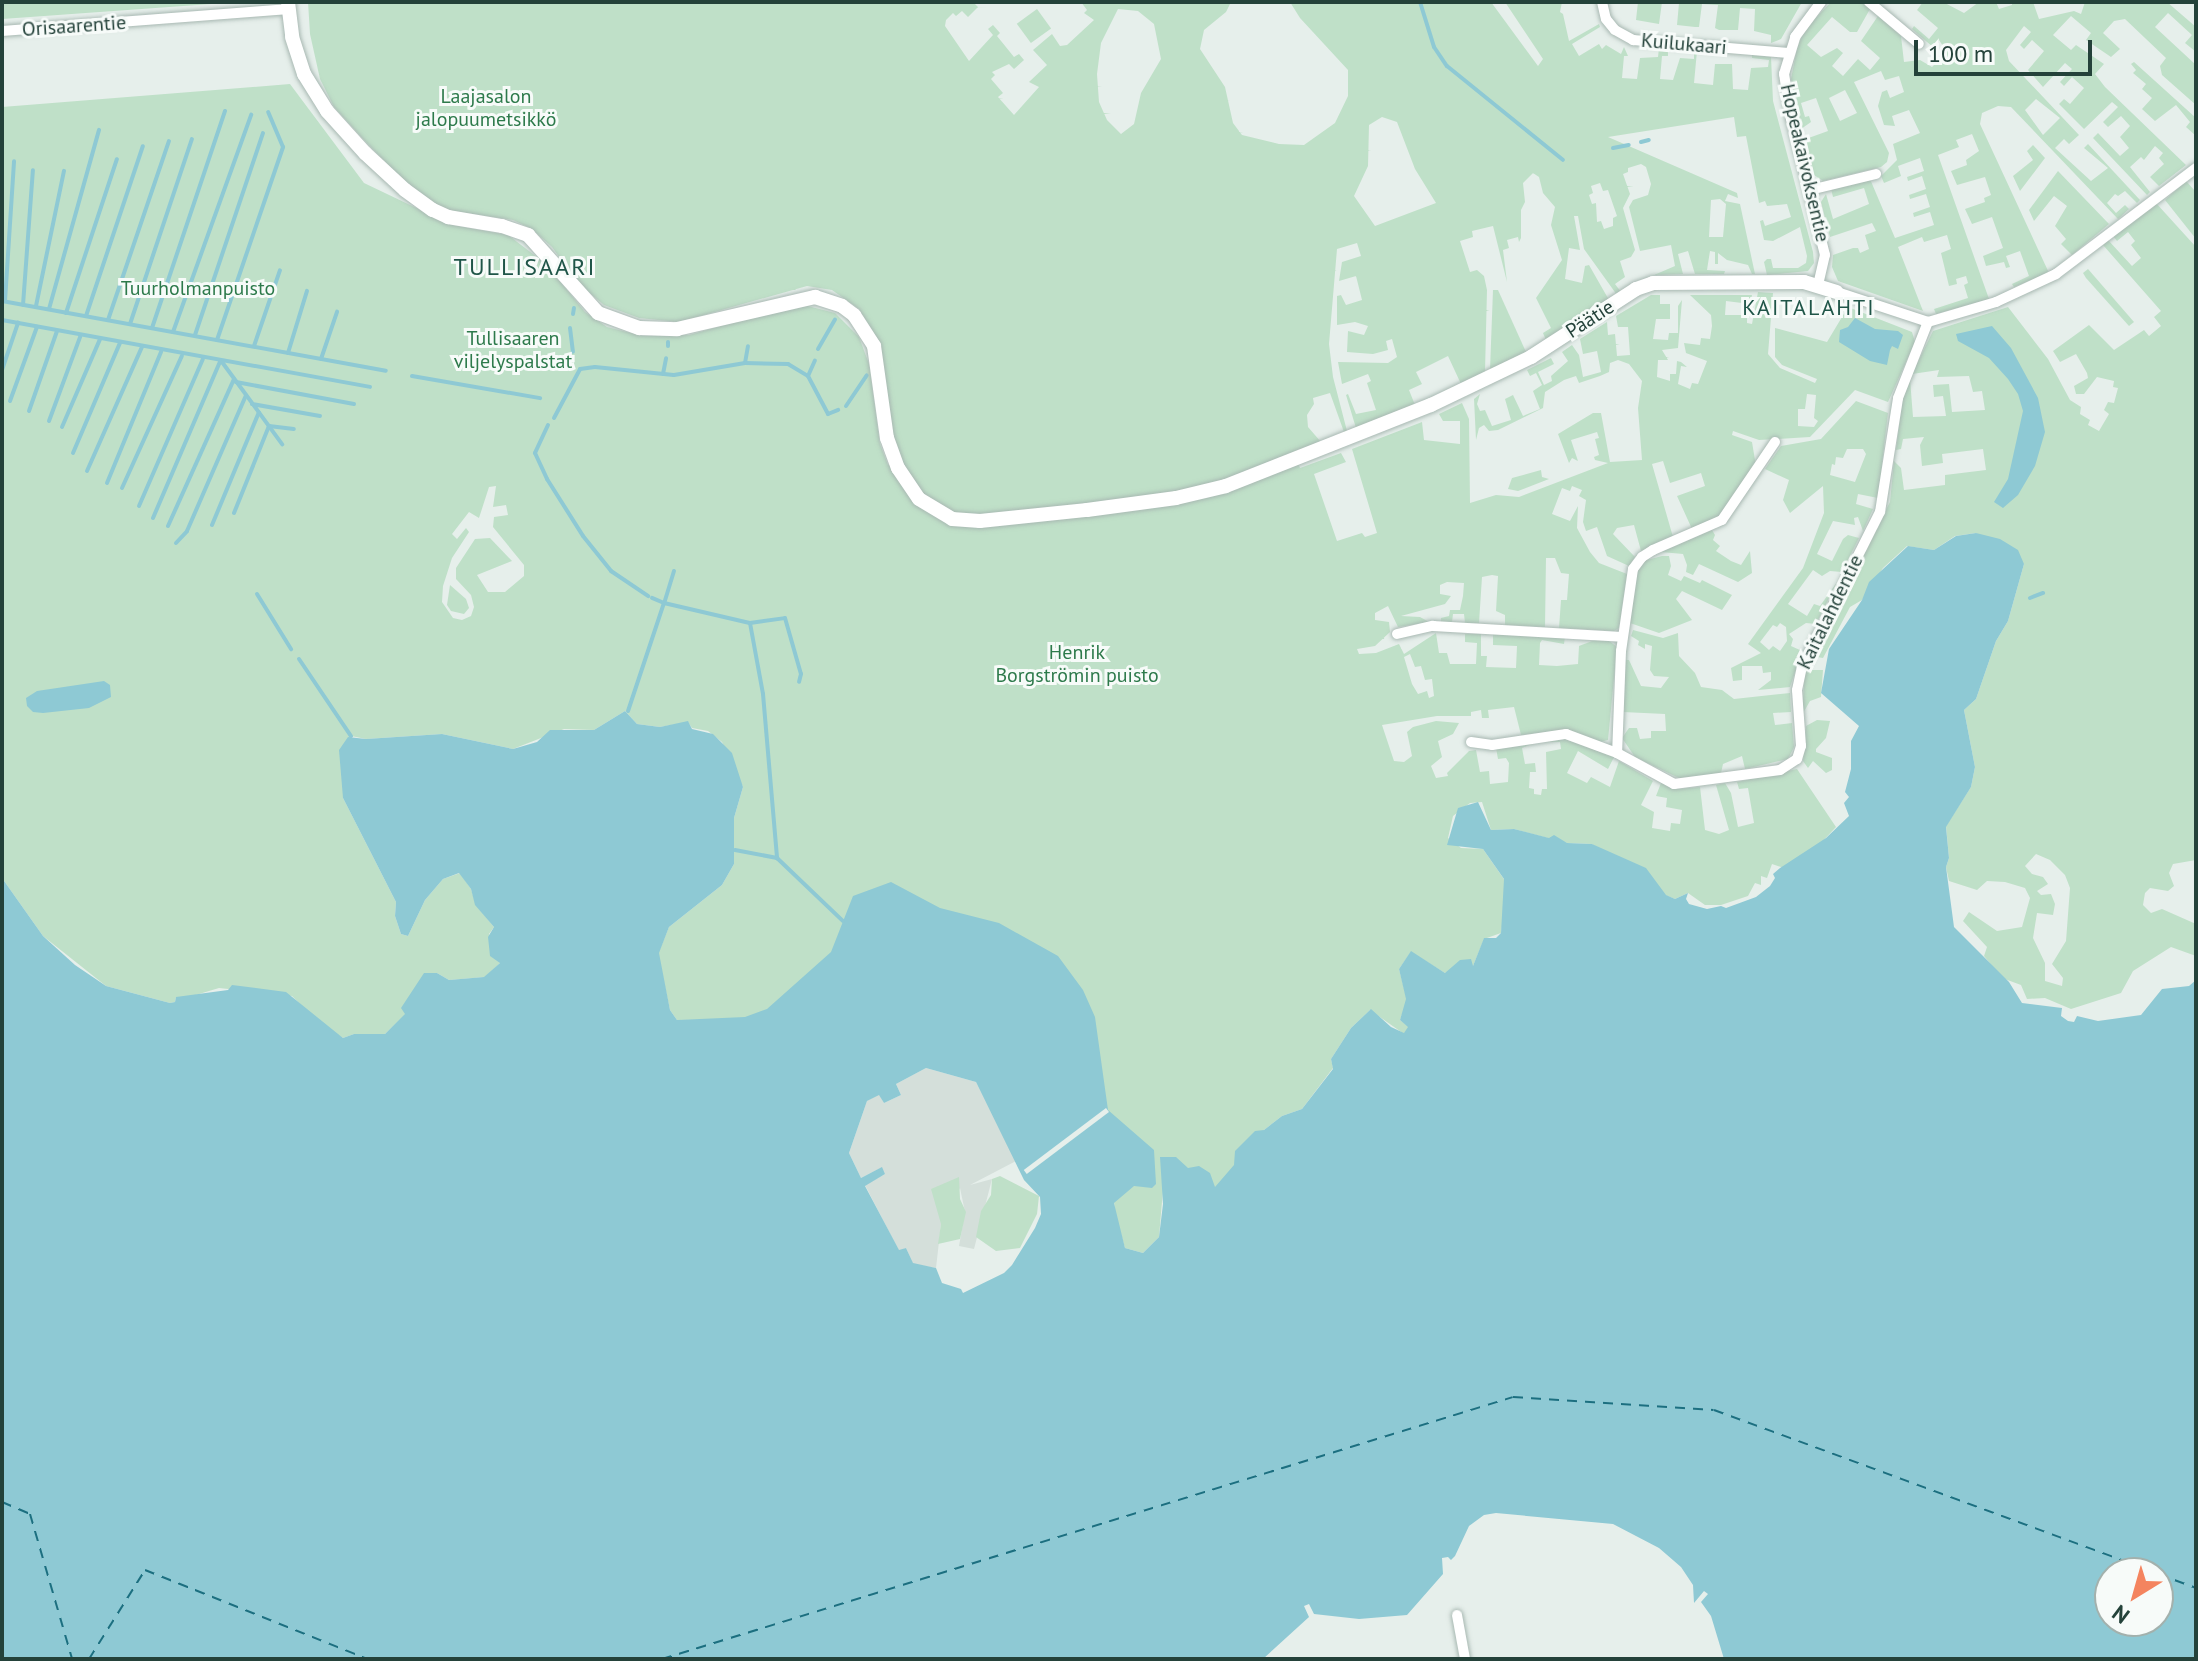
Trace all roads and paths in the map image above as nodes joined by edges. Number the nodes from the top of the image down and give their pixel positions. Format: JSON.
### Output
{"nodes":[{"id":1,"x":1602,"y":2,"type":"edge"},
{"id":2,"x":1821,"y":2,"type":"edge"},
{"id":3,"x":1869,"y":2,"type":"edge"},
{"id":4,"x":289,"y":5,"type":"edge"},
{"id":5,"x":2,"y":31,"type":"edge"},
{"id":6,"x":1919,"y":44,"type":"dead end"},
{"id":7,"x":1788,"y":53,"type":"junction"},
{"id":8,"x":2196,"y":168,"type":"edge"},
{"id":9,"x":1876,"y":174,"type":"dead end"},
{"id":10,"x":1810,"y":190,"type":"junction"},
{"id":11,"x":1818,"y":285,"type":"junction"},
{"id":12,"x":1837,"y":292,"type":"joint"},
{"id":13,"x":1928,"y":322,"type":"junction"},
{"id":14,"x":1775,"y":442,"type":"dead end"},
{"id":15,"x":1397,"y":634,"type":"dead end"},
{"id":16,"x":1622,"y":637,"type":"junction"},
{"id":17,"x":1471,"y":742,"type":"dead end"},
{"id":18,"x":1617,"y":753,"type":"junction"},
{"id":19,"x":1457,"y":1615,"type":"dead end"},
{"id":20,"x":1465,"y":1659,"type":"edge"}],
"edges":[{"from":1,"to":7,"type":"street","name":"Kuilukaari"},
{"from":2,"to":7,"type":"street","name":"Hopeakaivoksentie"},
{"from":3,"to":6,"type":"street"},
{"from":4,"to":5,"type":"street","name":"Orisaarentie"},
{"from":4,"to":11,"type":"street","name":"Päätie"},
{"from":7,"to":10,"type":"street","name":"Hopeakaivoksentie"},
{"from":8,"to":13,"type":"street"},
{"from":9,"to":10,"type":"street"},
{"from":10,"to":11,"type":"street","name":"Hopeakaivoksentie"},
{"from":11,"to":12,"type":"street","name":"Päätie"},
{"from":12,"to":13,"type":"street","name":"Päätie"},
{"from":13,"to":18,"type":"street","name":"Kaitalahdentie"},
{"from":14,"to":16,"type":"street"},
{"from":15,"to":16,"type":"street"},
{"from":16,"to":18,"type":"street"},
{"from":17,"to":18,"type":"street"},
{"from":19,"to":20,"type":"street"}]}
